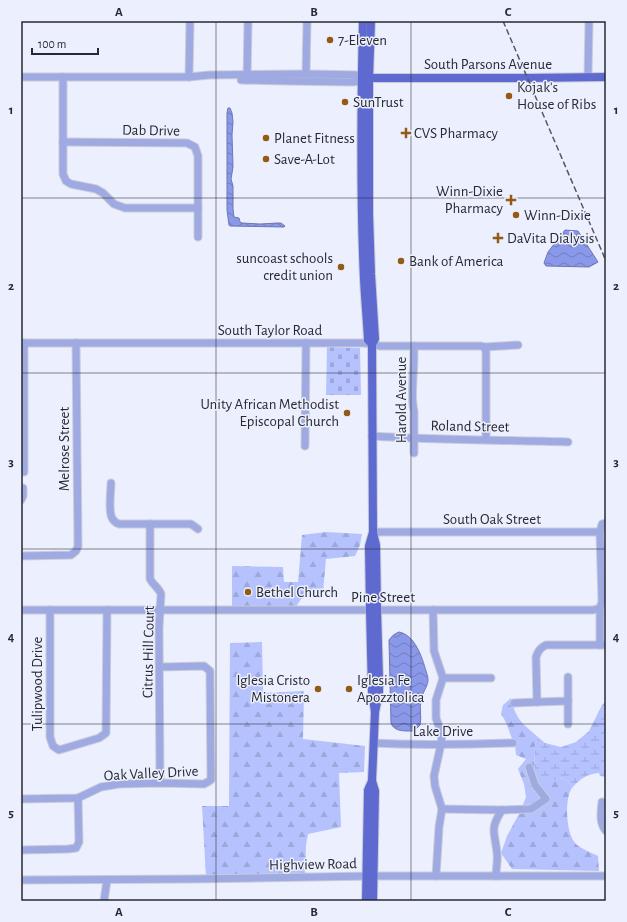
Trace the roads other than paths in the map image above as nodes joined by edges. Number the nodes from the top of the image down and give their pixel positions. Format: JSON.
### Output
{"nodes":[{"id":1,"x":190,"y":21,"type":"edge"},
{"id":2,"x":248,"y":21,"type":"edge"},
{"id":3,"x":307,"y":21,"type":"edge"},
{"id":4,"x":363,"y":21,"type":"edge"},
{"id":5,"x":371,"y":21,"type":"edge"},
{"id":6,"x":589,"y":21,"type":"edge"},
{"id":7,"x":306,"y":74,"type":"junction"},
{"id":8,"x":21,"y":77,"type":"edge"},
{"id":9,"x":63,"y":77,"type":"junction"},
{"id":10,"x":189,"y":77,"type":"junction"},
{"id":11,"x":247,"y":77,"type":"junction"},
{"id":12,"x":588,"y":77,"type":"junction"},
{"id":13,"x":606,"y":77,"type":"edge"},
{"id":14,"x":364,"y":78,"type":"junction"},
{"id":15,"x":63,"y":142,"type":"junction"},
{"id":16,"x":198,"y":208,"type":"junction"},
{"id":17,"x":198,"y":237,"type":"dead end"},
{"id":18,"x":22,"y":343,"type":"edge"},
{"id":19,"x":76,"y":343,"type":"junction"},
{"id":20,"x":306,"y":343,"type":"junction"},
{"id":21,"x":372,"y":344,"type":"junction"},
{"id":22,"x":414,"y":346,"type":"junction"},
{"id":23,"x":518,"y":346,"type":"dead end"},
{"id":24,"x":484,"y":347,"type":"junction"},
{"id":25,"x":372,"y":436,"type":"junction"},
{"id":26,"x":414,"y":438,"type":"junction"},
{"id":27,"x":486,"y":439,"type":"junction"},
{"id":28,"x":568,"y":442,"type":"dead end"},
{"id":29,"x":304,"y":446,"type":"dead end"},
{"id":30,"x":414,"y":453,"type":"dead end"},
{"id":31,"x":24,"y":472,"type":"dead end"},
{"id":32,"x":111,"y":483,"type":"dead end"},
{"id":33,"x":23,"y":488,"type":"dead end"},
{"id":34,"x":21,"y":500,"type":"edge"},
{"id":35,"x":606,"y":523,"type":"edge"},
{"id":36,"x":150,"y":524,"type":"junction"},
{"id":37,"x":198,"y":529,"type":"dead end"},
{"id":38,"x":373,"y":532,"type":"junction"},
{"id":39,"x":600,"y":532,"type":"junction"},
{"id":40,"x":21,"y":556,"type":"edge"},
{"id":41,"x":600,"y":608,"type":"junction"},
{"id":42,"x":21,"y":610,"type":"edge"},
{"id":43,"x":50,"y":610,"type":"junction"},
{"id":44,"x":106,"y":610,"type":"junction"},
{"id":45,"x":160,"y":610,"type":"junction"},
{"id":46,"x":373,"y":610,"type":"junction"},
{"id":47,"x":433,"y":610,"type":"junction"},
{"id":48,"x":603,"y":645,"type":"edge"},
{"id":49,"x":160,"y":667,"type":"junction"},
{"id":50,"x":568,"y":677,"type":"dead end"},
{"id":51,"x":443,"y":678,"type":"junction"},
{"id":52,"x":491,"y":678,"type":"dead end"},
{"id":53,"x":568,"y":701,"type":"junction"},
{"id":54,"x":537,"y":702,"type":"junction"},
{"id":55,"x":514,"y":703,"type":"dead end"},
{"id":56,"x":568,"y":724,"type":"dead end"},
{"id":57,"x":374,"y":743,"type":"junction"},
{"id":58,"x":514,"y":743,"type":"dead end"},
{"id":59,"x":441,"y":744,"type":"junction"},
{"id":60,"x":529,"y":768,"type":"dead end"},
{"id":61,"x":160,"y":783,"type":"junction"},
{"id":62,"x":78,"y":798,"type":"junction"},
{"id":63,"x":21,"y":799,"type":"edge"},
{"id":64,"x":602,"y":802,"type":"dead end"},
{"id":65,"x":442,"y":809,"type":"junction"},
{"id":66,"x":502,"y":810,"type":"junction"},
{"id":67,"x":606,"y":831,"type":"edge"},
{"id":68,"x":21,"y":850,"type":"edge"},
{"id":69,"x":370,"y":876,"type":"junction"},
{"id":70,"x":436,"y":876,"type":"junction"},
{"id":71,"x":496,"y":876,"type":"junction"},
{"id":72,"x":606,"y":876,"type":"edge"},
{"id":73,"x":21,"y":880,"type":"edge"},
{"id":74,"x":107,"y":880,"type":"junction"},
{"id":75,"x":104,"y":901,"type":"edge"},
{"id":76,"x":366,"y":901,"type":"edge"},
{"id":77,"x":374,"y":901,"type":"edge"}],
"edges":[{"from":1,"to":10,"type":"street"},
{"from":2,"to":11,"type":"street"},
{"from":3,"to":7,"type":"street"},
{"from":4,"to":14,"type":"main road"},
{"from":5,"to":14,"type":"main road"},
{"from":6,"to":12,"type":"street"},
{"from":7,"to":11,"type":"street","name":"South Parsons Avenue"},
{"from":7,"to":14,"type":"street","name":"South Parsons Avenue"},
{"from":8,"to":9,"type":"street","name":"South Parsons Avenue"},
{"from":9,"to":10,"type":"street","name":"South Parsons Avenue"},
{"from":9,"to":15,"type":"street"},
{"from":10,"to":11,"type":"street","name":"South Parsons Avenue"},
{"from":11,"to":14,"type":"street","name":"South Parsons Avenue"},
{"from":12,"to":13,"type":"main road","name":"South Parsons Avenue"},
{"from":12,"to":14,"type":"main road","name":"South Parsons Avenue"},
{"from":14,"to":21,"type":"main road"},
{"from":15,"to":16,"type":"street"},
{"from":15,"to":16,"type":"street","name":"Dab Drive"},
{"from":16,"to":17,"type":"street","name":"Dab Drive"},
{"from":18,"to":19,"type":"street","name":"South Taylor Road"},
{"from":18,"to":31,"type":"street"},
{"from":19,"to":20,"type":"street","name":"South Taylor Road"},
{"from":19,"to":40,"type":"street","name":"Melrose Street"},
{"from":20,"to":21,"type":"street","name":"South Taylor Road"},
{"from":20,"to":29,"type":"street"},
{"from":21,"to":22,"type":"street","name":"South Taylor Road"},
{"from":21,"to":25,"type":"main road"},
{"from":22,"to":24,"type":"street","name":"South Taylor Road"},
{"from":22,"to":26,"type":"street","name":"Harold Avenue"},
{"from":23,"to":24,"type":"street","name":"South Taylor Road"},
{"from":24,"to":27,"type":"street"},
{"from":25,"to":26,"type":"street","name":"Roland Street"},
{"from":25,"to":38,"type":"main road"},
{"from":26,"to":27,"type":"street","name":"Roland Street"},
{"from":26,"to":30,"type":"street","name":"Harold Avenue"},
{"from":27,"to":28,"type":"street","name":"Roland Street"},
{"from":32,"to":36,"type":"street"},
{"from":33,"to":34,"type":"street"},
{"from":35,"to":39,"type":"street"},
{"from":36,"to":37,"type":"street"},
{"from":36,"to":45,"type":"street","name":"Citrus Hill Court"},
{"from":38,"to":39,"type":"street","name":"South Oak Street"},
{"from":38,"to":46,"type":"main road"},
{"from":39,"to":41,"type":"street"},
{"from":41,"to":47,"type":"street","name":"Pine Street"},
{"from":41,"to":48,"type":"street"},
{"from":42,"to":43,"type":"street","name":"Pine Street"},
{"from":43,"to":44,"type":"street","name":"Pine Street"},
{"from":43,"to":44,"type":"street","name":"Tulipwood Drive"},
{"from":44,"to":45,"type":"street","name":"Pine Street"},
{"from":45,"to":46,"type":"street","name":"Pine Street"},
{"from":45,"to":49,"type":"street","name":"Citrus Hill Court"},
{"from":46,"to":47,"type":"street","name":"Pine Street"},
{"from":46,"to":57,"type":"main road"},
{"from":47,"to":51,"type":"street"},
{"from":48,"to":54,"type":"street"},
{"from":49,"to":61,"type":"street","name":"Citrus Hill Court"},
{"from":49,"to":61,"type":"street","name":"Oak Valley Drive"},
{"from":50,"to":53,"type":"street"},
{"from":51,"to":52,"type":"street"},
{"from":51,"to":59,"type":"street"},
{"from":53,"to":54,"type":"street"},
{"from":53,"to":56,"type":"street"},
{"from":54,"to":55,"type":"street"},
{"from":57,"to":59,"type":"street","name":"Lake Drive"},
{"from":57,"to":69,"type":"main road"},
{"from":58,"to":59,"type":"street","name":"Lake Drive"},
{"from":59,"to":65,"type":"street"},
{"from":60,"to":66,"type":"street"},
{"from":61,"to":62,"type":"street","name":"Oak Valley Drive"},
{"from":62,"to":63,"type":"street","name":"Oak Valley Drive"},
{"from":62,"to":68,"type":"street"},
{"from":64,"to":67,"type":"street"},
{"from":65,"to":66,"type":"street"},
{"from":65,"to":70,"type":"street"},
{"from":66,"to":71,"type":"street"},
{"from":69,"to":70,"type":"street","name":"Highview Road"},
{"from":69,"to":74,"type":"street","name":"Highview Road"},
{"from":69,"to":76,"type":"main road"},
{"from":69,"to":77,"type":"main road"},
{"from":70,"to":71,"type":"street","name":"Highview Road"},
{"from":71,"to":72,"type":"street","name":"Highview Road"},
{"from":73,"to":74,"type":"street","name":"Highview Road"},
{"from":74,"to":75,"type":"street"}]}
